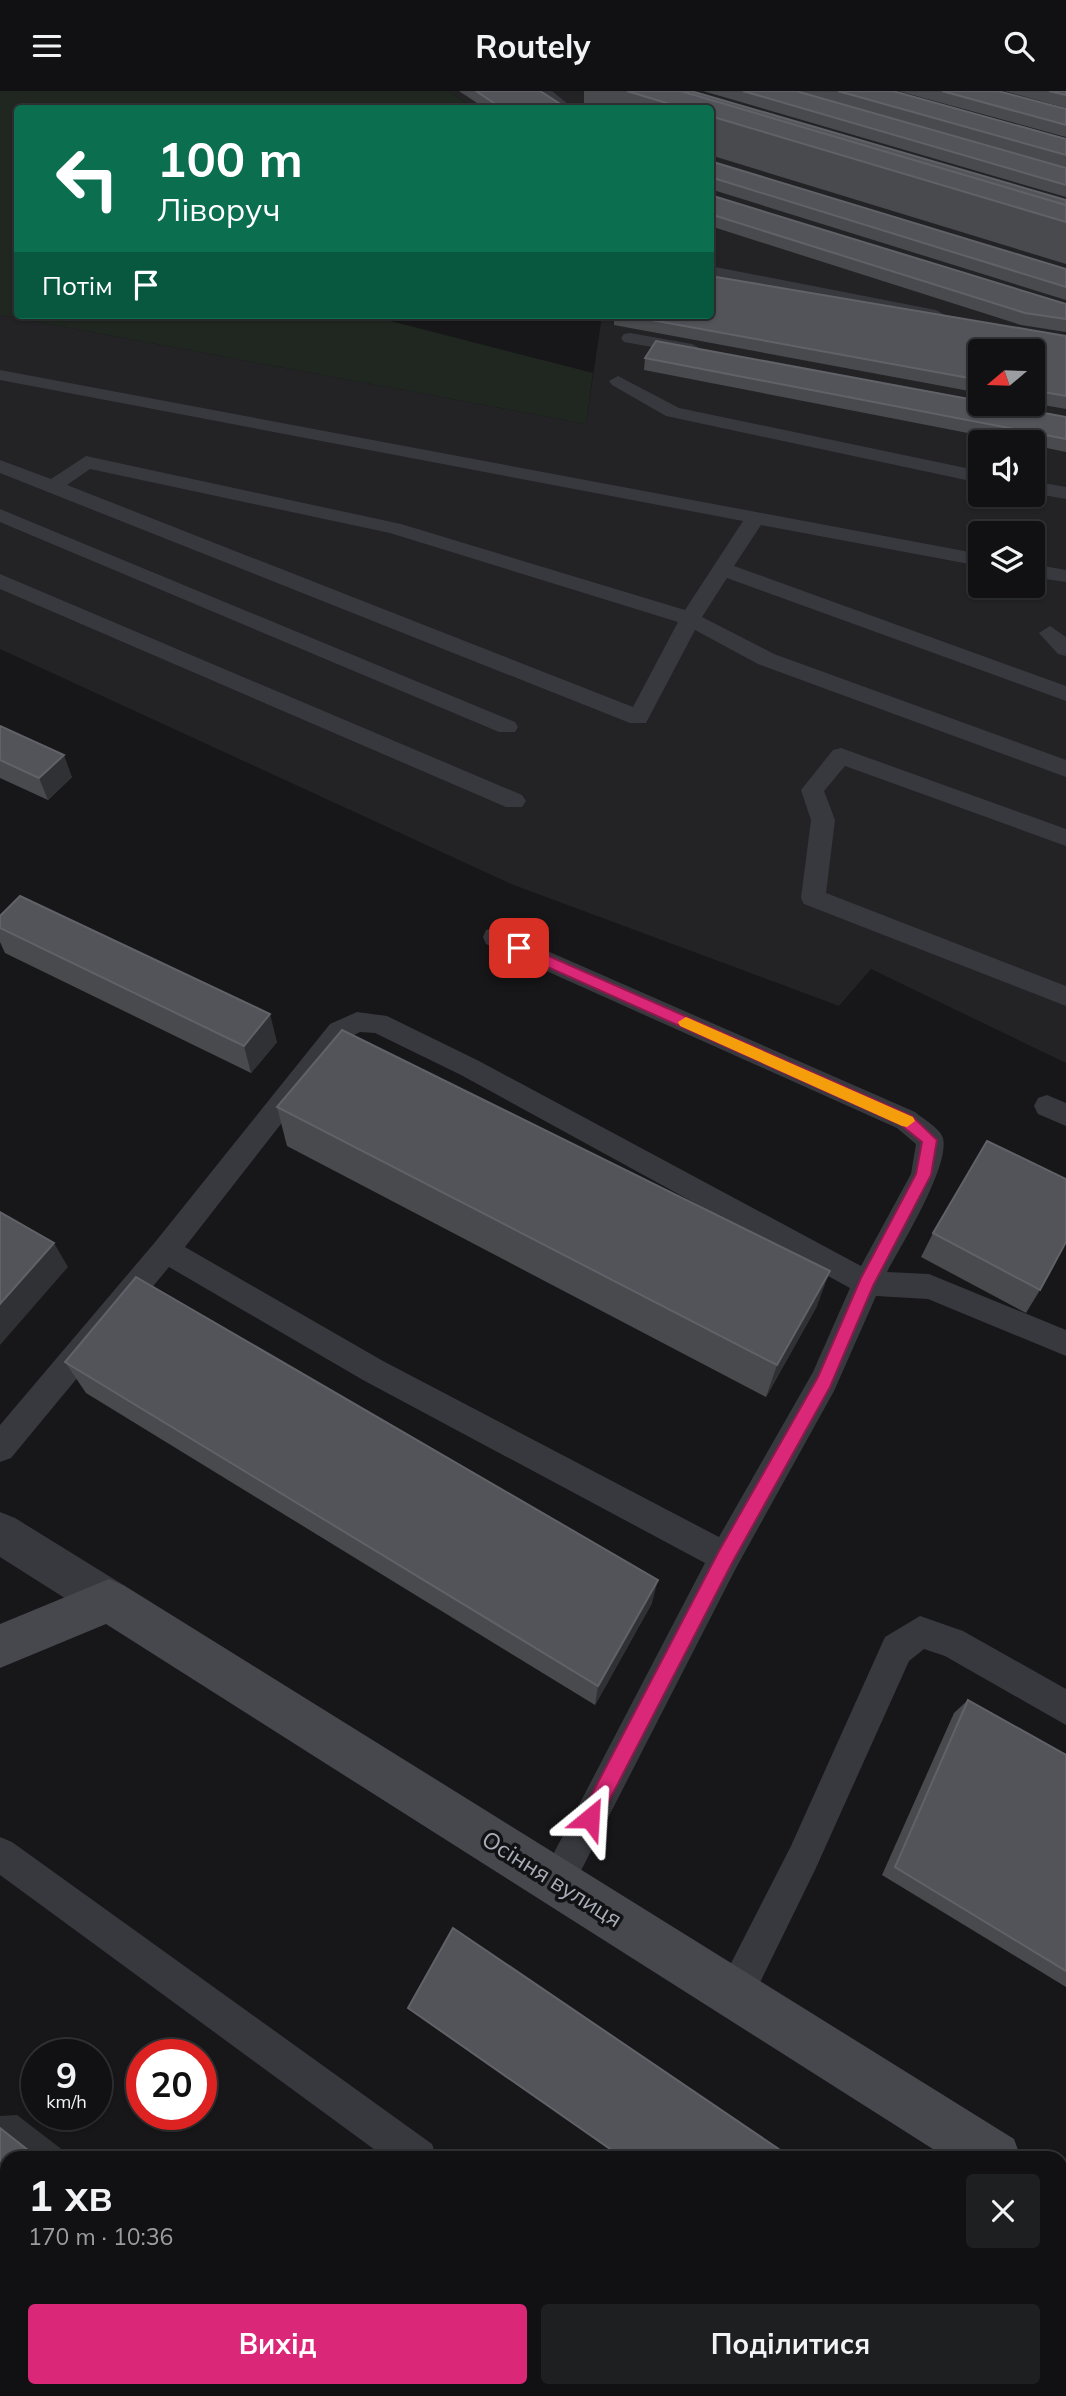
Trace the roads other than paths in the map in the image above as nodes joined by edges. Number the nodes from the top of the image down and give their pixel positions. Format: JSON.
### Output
{"nodes":[{"id":1,"x":542,"y":91,"type":"edge"},
{"id":2,"x":561,"y":105,"type":"edge"},
{"id":3,"x":714,"y":272,"type":"edge"},
{"id":4,"x":953,"y":319,"type":"edge"},
{"id":5,"x":630,"y":338,"type":"dead end"},
{"id":6,"x":711,"y":353,"type":"edge"},
{"id":7,"x":0,"y":375,"type":"edge"},
{"id":8,"x":618,"y":381,"type":"dead end"},
{"id":9,"x":0,"y":466,"type":"edge"},
{"id":10,"x":968,"y":474,"type":"edge"},
{"id":11,"x":55,"y":485,"type":"junction"},
{"id":12,"x":1045,"y":489,"type":"edge"},
{"id":13,"x":1066,"y":493,"type":"edge"},
{"id":14,"x":0,"y":515,"type":"edge"},
{"id":15,"x":755,"y":519,"type":"junction"},
{"id":16,"x":968,"y":558,"type":"edge"},
{"id":17,"x":722,"y":569,"type":"junction"},
{"id":18,"x":1045,"y":572,"type":"edge"},
{"id":19,"x":1066,"y":576,"type":"edge"},
{"id":20,"x":0,"y":581,"type":"edge"},
{"id":21,"x":690,"y":619,"type":"junction"},
{"id":22,"x":1066,"y":635,"type":"edge"},
{"id":23,"x":1066,"y":649,"type":"edge"},
{"id":24,"x":1066,"y":695,"type":"edge"},
{"id":25,"x":507,"y":727,"type":"dead end"},
{"id":26,"x":1066,"y":769,"type":"edge"},
{"id":27,"x":514,"y":801,"type":"dead end"},
{"id":28,"x":1066,"y":838,"type":"edge"},
{"id":29,"x":495,"y":937,"type":"dead end"},
{"id":30,"x":1066,"y":996,"type":"edge"},
{"id":31,"x":166,"y":1250,"type":"junction"},
{"id":32,"x":867,"y":1283,"type":"junction"},
{"id":33,"x":1066,"y":1343,"type":"edge"},
{"id":34,"x":0,"y":1448,"type":"edge"},
{"id":35,"x":0,"y":1533,"type":"edge"},
{"id":36,"x":725,"y":1557,"type":"junction"},
{"id":37,"x":109,"y":1601,"type":"junction"},
{"id":38,"x":0,"y":1646,"type":"edge"},
{"id":39,"x":1066,"y":1708,"type":"edge"},
{"id":40,"x":0,"y":1854,"type":"edge"},
{"id":41,"x":557,"y":1882,"type":"junction"},
{"id":42,"x":735,"y":1994,"type":"junction"},
{"id":43,"x":408,"y":2151,"type":"edge"},
{"id":44,"x":984,"y":2151,"type":"edge"}],
"edges":[{"from":1,"to":2,"type":"lane"},
{"from":3,"to":4,"type":"lane"},
{"from":5,"to":6,"type":"lane"},
{"from":7,"to":15,"type":"lane"},
{"from":8,"to":10,"type":"lane"},
{"from":9,"to":11,"type":"lane"},
{"from":11,"to":21,"type":"lane"},
{"from":11,"to":21,"type":"lane"},
{"from":12,"to":13,"type":"lane"},
{"from":14,"to":25,"type":"lane"},
{"from":15,"to":16,"type":"lane"},
{"from":15,"to":17,"type":"lane"},
{"from":17,"to":21,"type":"lane"},
{"from":17,"to":24,"type":"lane"},
{"from":18,"to":19,"type":"lane"},
{"from":20,"to":27,"type":"lane"},
{"from":21,"to":26,"type":"lane"},
{"from":22,"to":23,"type":"lane"},
{"from":28,"to":30,"type":"lane"},
{"from":29,"to":32,"type":"lane"},
{"from":31,"to":32,"type":"lane"},
{"from":31,"to":34,"type":"lane"},
{"from":31,"to":36,"type":"lane"},
{"from":32,"to":33,"type":"lane"},
{"from":32,"to":36,"type":"lane"},
{"from":35,"to":37,"type":"street","name":"Осіння вулиця"},
{"from":36,"to":41,"type":"lane"},
{"from":37,"to":38,"type":"street"},
{"from":37,"to":41,"type":"street","name":"Осіння вулиця"},
{"from":39,"to":42,"type":"lane"},
{"from":40,"to":43,"type":"lane"},
{"from":41,"to":42,"type":"street","name":"Осіння вулиця"},
{"from":42,"to":44,"type":"street","name":"Осіння вулиця"}]}
